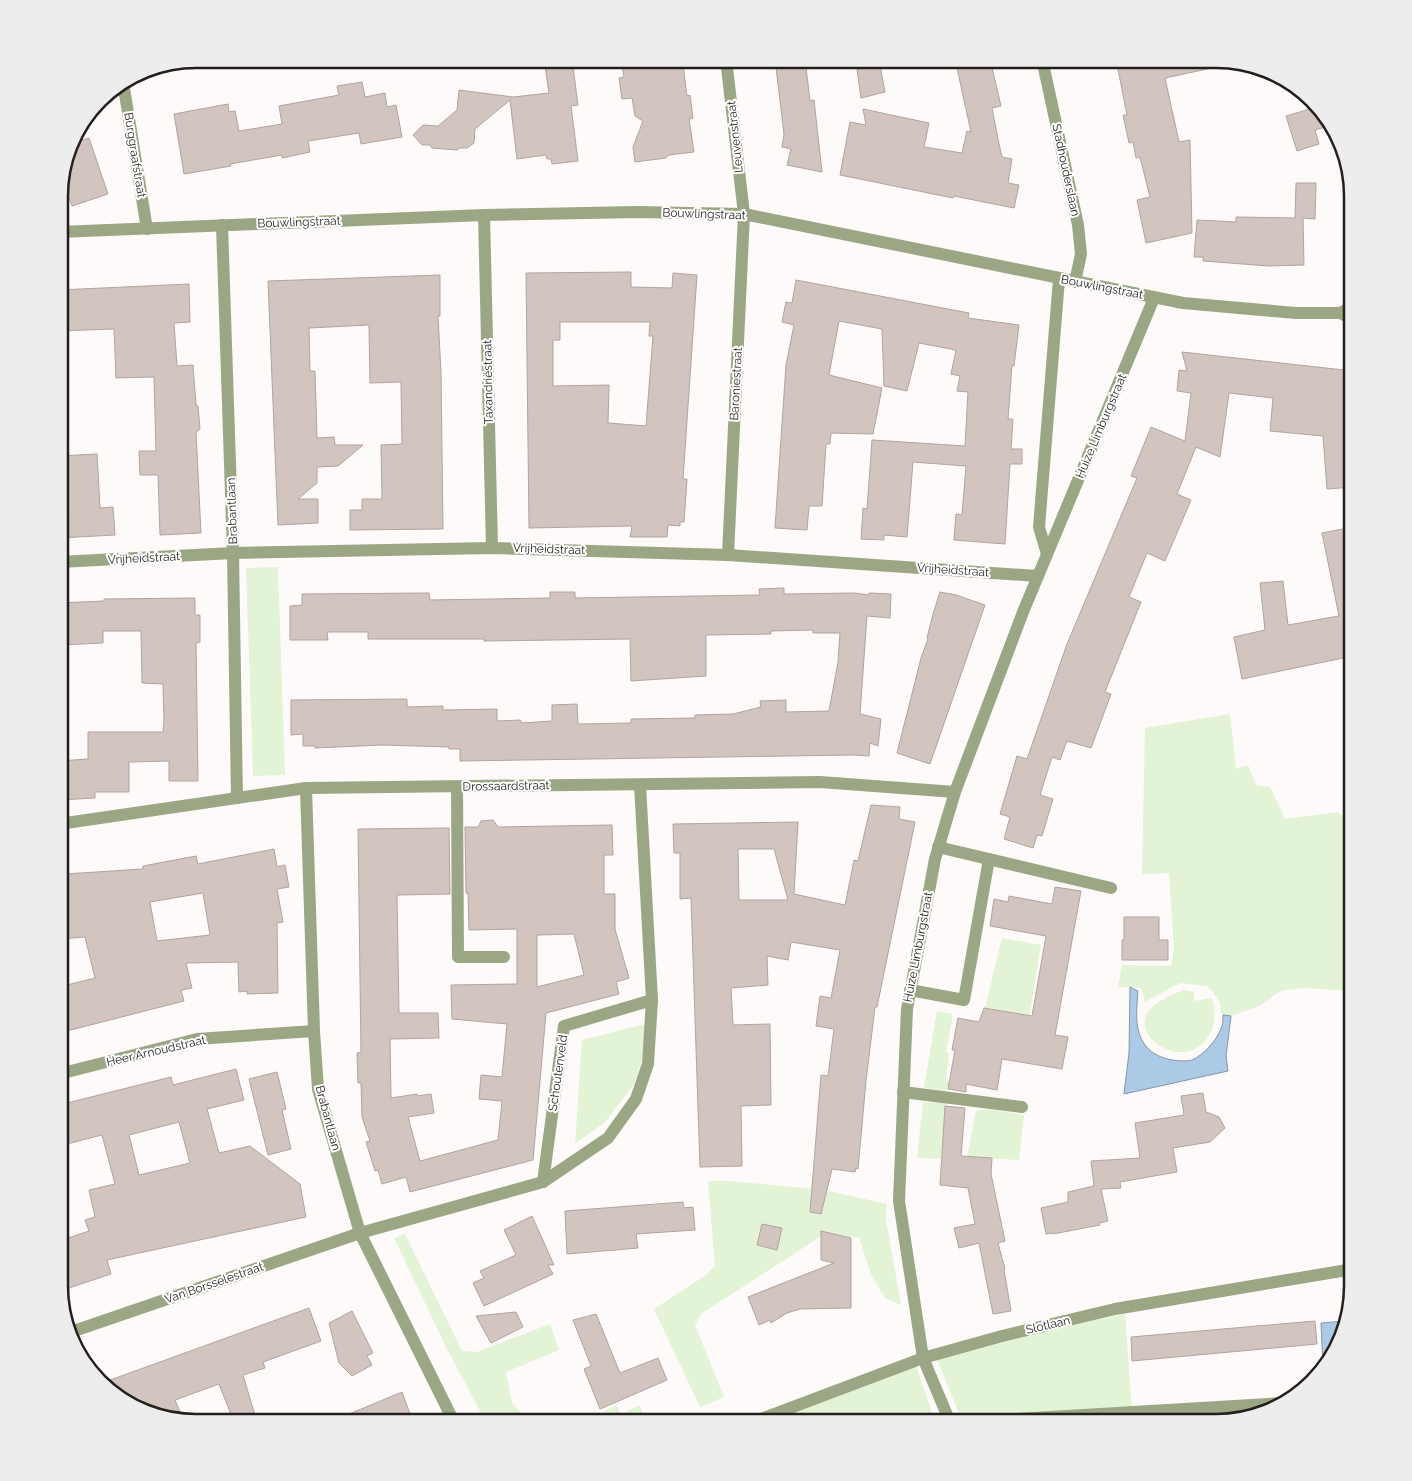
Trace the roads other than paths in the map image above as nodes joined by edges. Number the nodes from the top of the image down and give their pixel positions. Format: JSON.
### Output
{"nodes":[{"id":1,"x":727,"y":68,"type":"edge"},
{"id":2,"x":1044,"y":68,"type":"edge"},
{"id":3,"x":124,"y":89,"type":"edge"},
{"id":4,"x":744,"y":214,"type":"junction"},
{"id":5,"x":484,"y":216,"type":"junction"},
{"id":6,"x":222,"y":225,"type":"junction"},
{"id":7,"x":147,"y":229,"type":"junction"},
{"id":8,"x":68,"y":232,"type":"edge"},
{"id":9,"x":1058,"y":279,"type":"junction"},
{"id":10,"x":1075,"y":282,"type":"junction"},
{"id":11,"x":1154,"y":298,"type":"junction"},
{"id":12,"x":1344,"y":312,"type":"edge"},
{"id":13,"x":1340,"y":314,"type":"junction"},
{"id":14,"x":1344,"y":316,"type":"edge"},
{"id":15,"x":492,"y":548,"type":"junction"},
{"id":16,"x":233,"y":554,"type":"junction"},
{"id":17,"x":1047,"y":554,"type":"junction"},
{"id":18,"x":728,"y":555,"type":"junction"},
{"id":19,"x":68,"y":562,"type":"edge"},
{"id":20,"x":1038,"y":576,"type":"junction"},
{"id":21,"x":640,"y":785,"type":"junction"},
{"id":22,"x":458,"y":786,"type":"junction"},
{"id":23,"x":306,"y":788,"type":"junction"},
{"id":24,"x":954,"y":792,"type":"junction"},
{"id":25,"x":237,"y":798,"type":"junction"},
{"id":26,"x":68,"y":823,"type":"edge"},
{"id":27,"x":938,"y":847,"type":"junction"},
{"id":28,"x":989,"y":859,"type":"junction"},
{"id":29,"x":1111,"y":888,"type":"dead end"},
{"id":30,"x":504,"y":957,"type":"dead end"},
{"id":31,"x":910,"y":990,"type":"junction"},
{"id":32,"x":652,"y":1000,"type":"junction"},
{"id":33,"x":314,"y":1031,"type":"junction"},
{"id":34,"x":68,"y":1072,"type":"edge"},
{"id":35,"x":903,"y":1092,"type":"junction"},
{"id":36,"x":1022,"y":1107,"type":"dead end"},
{"id":37,"x":543,"y":1182,"type":"junction"},
{"id":38,"x":360,"y":1233,"type":"junction"},
{"id":39,"x":1344,"y":1271,"type":"edge"},
{"id":40,"x":76,"y":1330,"type":"edge"},
{"id":41,"x":923,"y":1358,"type":"junction"},
{"id":42,"x":1266,"y":1404,"type":"edge"},
{"id":43,"x":450,"y":1414,"type":"edge"},
{"id":44,"x":774,"y":1414,"type":"edge"},
{"id":45,"x":947,"y":1414,"type":"edge"},
{"id":46,"x":1099,"y":1414,"type":"edge"}],
"edges":[{"from":1,"to":4,"type":"street","name":"Leuvenstraat"},
{"from":2,"to":10,"type":"street","name":"Stadhouderslaan"},
{"from":3,"to":7,"type":"street","name":"Burggraafstraat"},
{"from":4,"to":5,"type":"street","name":"Bouwlingstraat"},
{"from":4,"to":9,"type":"street","name":"Bouwlingstraat"},
{"from":4,"to":18,"type":"street","name":"Baroniestraat"},
{"from":5,"to":6,"type":"street","name":"Bouwlingstraat"},
{"from":5,"to":15,"type":"street","name":"Taxandriëstraat"},
{"from":6,"to":7,"type":"street","name":"Bouwlingstraat"},
{"from":6,"to":16,"type":"street","name":"Brabantlaan"},
{"from":7,"to":8,"type":"street","name":"Bouwlingstraat"},
{"from":9,"to":10,"type":"street","name":"Bouwlingstraat"},
{"from":9,"to":17,"type":"street"},
{"from":10,"to":11,"type":"street","name":"Bouwlingstraat"},
{"from":11,"to":13,"type":"street","name":"Bouwlingstraat"},
{"from":11,"to":17,"type":"street","name":"Huize Limburgstraat"},
{"from":12,"to":13,"type":"street"},
{"from":13,"to":14,"type":"street","name":"Bouwlingstraat"},
{"from":15,"to":16,"type":"street","name":"Vrijheidstraat"},
{"from":15,"to":18,"type":"street","name":"Vrijheidstraat"},
{"from":16,"to":19,"type":"street","name":"Vrijheidstraat"},
{"from":16,"to":25,"type":"street","name":"Brabantlaan"},
{"from":17,"to":20,"type":"street","name":"Huize Limburgstraat"},
{"from":18,"to":20,"type":"street","name":"Vrijheidstraat"},
{"from":20,"to":24,"type":"street","name":"Huize Limburgstraat"},
{"from":21,"to":22,"type":"street","name":"Drossaardstraat"},
{"from":21,"to":24,"type":"street","name":"Drossaardstraat"},
{"from":21,"to":32,"type":"street"},
{"from":22,"to":23,"type":"street","name":"Drossaardstraat"},
{"from":22,"to":30,"type":"street"},
{"from":23,"to":25,"type":"street","name":"Drossaardstraat"},
{"from":23,"to":33,"type":"street","name":"Brabantlaan"},
{"from":24,"to":27,"type":"street","name":"Huize Limburgstraat"},
{"from":25,"to":26,"type":"street","name":"Drossaardstraat"},
{"from":27,"to":28,"type":"street"},
{"from":27,"to":31,"type":"street","name":"Huize Limburgstraat"},
{"from":28,"to":29,"type":"street"},
{"from":28,"to":31,"type":"street"},
{"from":31,"to":35,"type":"street","name":"Huize Limburgstraat"},
{"from":32,"to":37,"type":"street"},
{"from":32,"to":37,"type":"street","name":"Schoutenveld"},
{"from":33,"to":34,"type":"street","name":"Heer Arnoudstraat"},
{"from":33,"to":38,"type":"street","name":"Brabantlaan"},
{"from":35,"to":36,"type":"street"},
{"from":35,"to":41,"type":"street","name":"Huize Limburgstraat"},
{"from":37,"to":38,"type":"street"},
{"from":38,"to":40,"type":"street","name":"Van Borsselestraat"},
{"from":38,"to":43,"type":"street","name":"Brabantlaan"},
{"from":39,"to":41,"type":"street","name":"Slotlaan"},
{"from":41,"to":44,"type":"street","name":"Slotlaan"},
{"from":41,"to":45,"type":"street","name":"Huize Limburgstraat"},
{"from":42,"to":46,"type":"street"}]}
